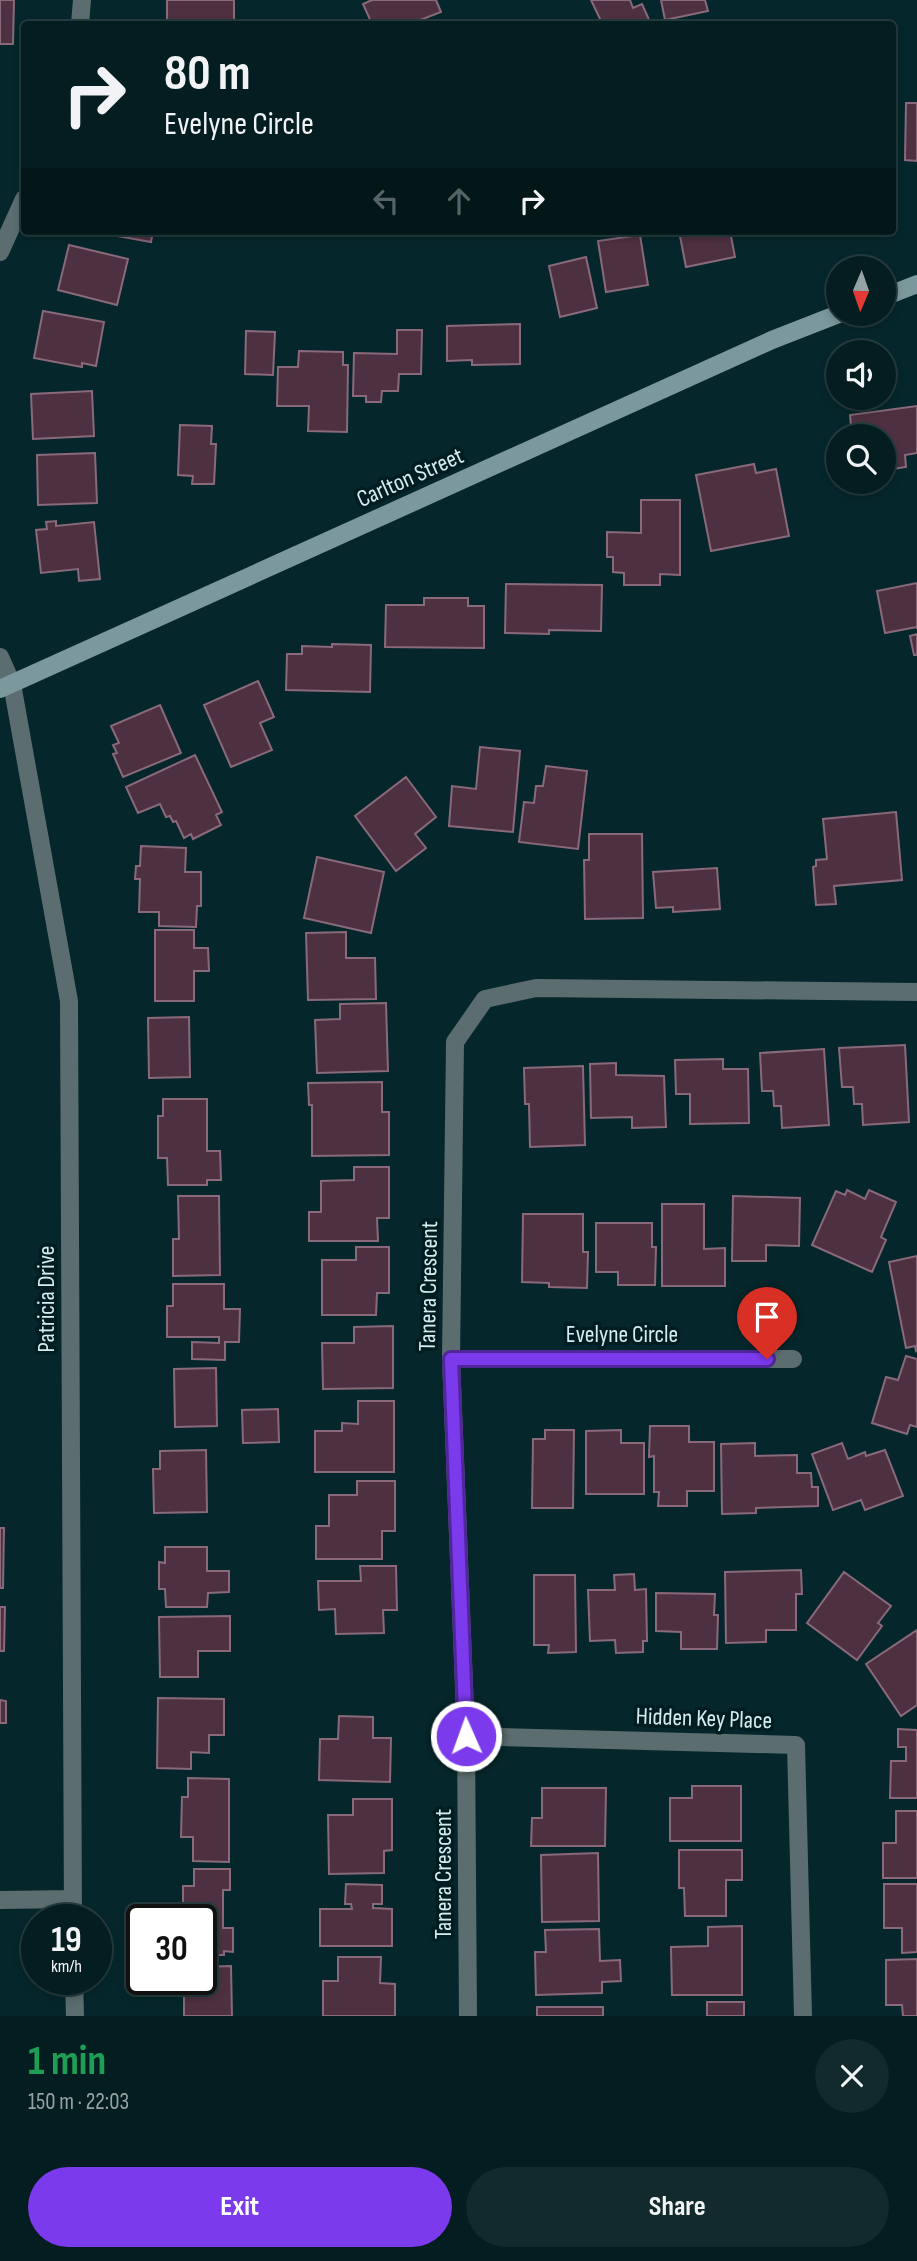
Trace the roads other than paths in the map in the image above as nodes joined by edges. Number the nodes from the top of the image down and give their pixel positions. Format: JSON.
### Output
{"nodes":[{"id":1,"x":82,"y":0,"type":"edge"},
{"id":2,"x":80,"y":21,"type":"edge"},
{"id":3,"x":21,"y":206,"type":"edge"},
{"id":4,"x":0,"y":252,"type":"edge"},
{"id":5,"x":917,"y":284,"type":"edge"},
{"id":6,"x":896,"y":292,"type":"edge"},
{"id":7,"x":826,"y":319,"type":"edge"},
{"id":8,"x":0,"y":657,"type":"edge"},
{"id":9,"x":6,"y":687,"type":"edge"},
{"id":10,"x":917,"y":992,"type":"edge"},
{"id":11,"x":451,"y":1359,"type":"junction"},
{"id":12,"x":793,"y":1359,"type":"dead end"},
{"id":13,"x":466,"y":1736,"type":"junction"},
{"id":14,"x":72,"y":1899,"type":"junction"},
{"id":15,"x":0,"y":1900,"type":"edge"},
{"id":16,"x":72,"y":1904,"type":"edge"},
{"id":17,"x":74,"y":1995,"type":"edge"},
{"id":18,"x":75,"y":2016,"type":"edge"},
{"id":19,"x":468,"y":2016,"type":"edge"},
{"id":20,"x":803,"y":2016,"type":"edge"}],
"edges":[{"from":1,"to":2,"type":"street"},
{"from":3,"to":4,"type":"street"},
{"from":5,"to":6,"type":"main road"},
{"from":7,"to":9,"type":"main road","name":"Carlton Street"},
{"from":8,"to":9,"type":"street","name":"Patricia Drive"},
{"from":9,"to":14,"type":"street","name":"Patricia Drive"},
{"from":10,"to":11,"type":"street","name":"Tanera Crescent"},
{"from":11,"to":12,"type":"street","name":"Evelyne Circle"},
{"from":11,"to":13,"type":"street","name":"Tanera Crescent"},
{"from":13,"to":19,"type":"street","name":"Tanera Crescent"},
{"from":13,"to":20,"type":"street","name":"Hidden Key Place"},
{"from":14,"to":15,"type":"street"},
{"from":14,"to":16,"type":"street","name":"Patricia Drive"},
{"from":17,"to":18,"type":"street"}]}
